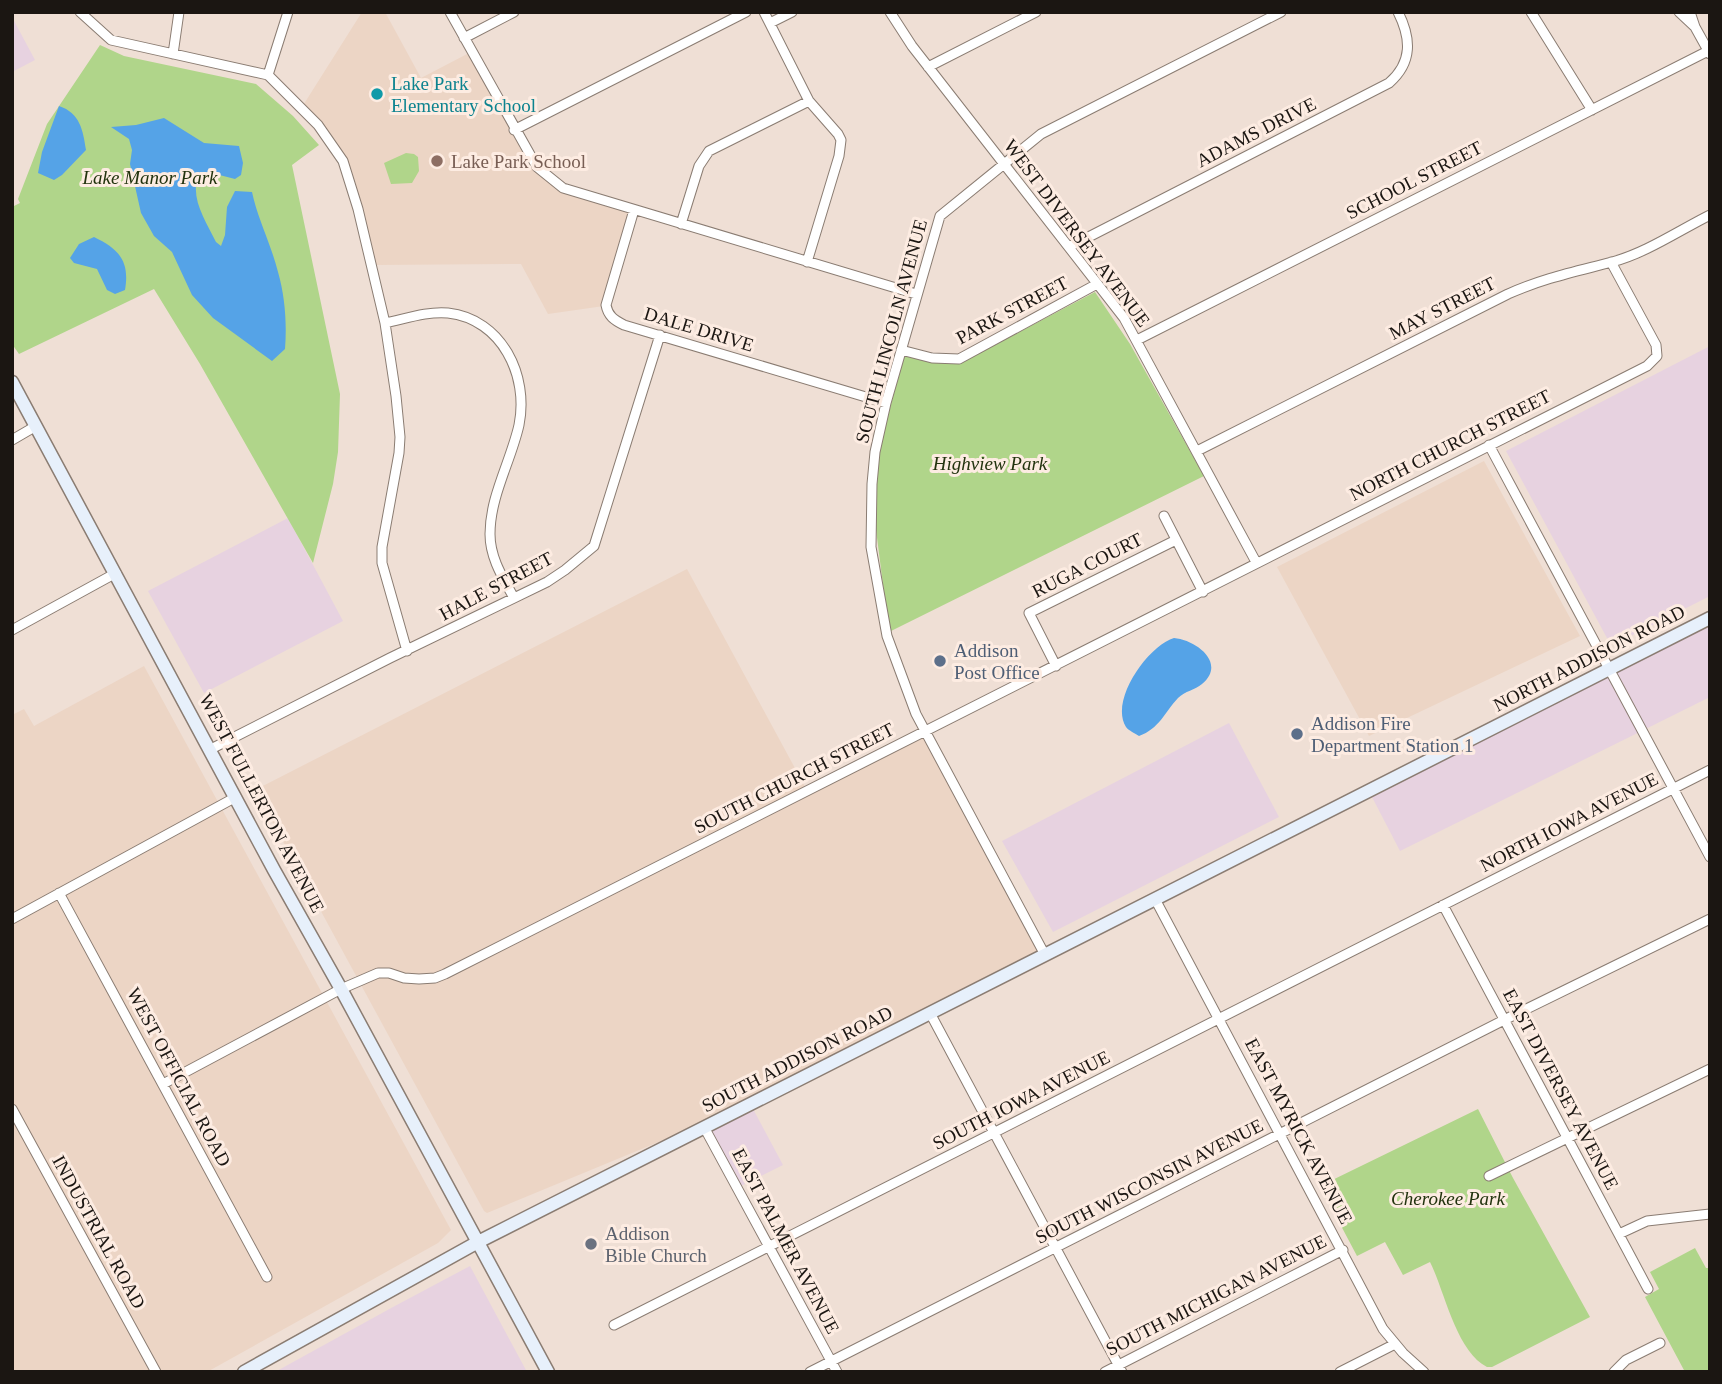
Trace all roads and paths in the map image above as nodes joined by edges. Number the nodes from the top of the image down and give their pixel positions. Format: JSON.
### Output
{"nodes":[{"id":1,"x":80,"y":12,"type":"edge"},
{"id":2,"x":179,"y":12,"type":"edge"},
{"id":3,"x":288,"y":12,"type":"edge"},
{"id":4,"x":450,"y":12,"type":"edge"},
{"id":5,"x":514,"y":12,"type":"edge"},
{"id":6,"x":746,"y":12,"type":"edge"},
{"id":7,"x":764,"y":12,"type":"edge"},
{"id":8,"x":792,"y":12,"type":"edge"},
{"id":9,"x":890,"y":12,"type":"edge"},
{"id":10,"x":1036,"y":12,"type":"edge"},
{"id":11,"x":1281,"y":12,"type":"edge"},
{"id":12,"x":1398,"y":12,"type":"edge"},
{"id":13,"x":1531,"y":12,"type":"edge"},
{"id":14,"x":1679,"y":12,"type":"edge"},
{"id":15,"x":1690,"y":12,"type":"edge"},
{"id":16,"x":770,"y":23,"type":"junction"},
{"id":17,"x":1695,"y":27,"type":"junction"},
{"id":18,"x":464,"y":38,"type":"junction"},
{"id":19,"x":1709,"y":52,"type":"edge"},
{"id":20,"x":173,"y":54,"type":"junction"},
{"id":21,"x":928,"y":67,"type":"junction"},
{"id":22,"x":268,"y":75,"type":"junction"},
{"id":23,"x":809,"y":101,"type":"junction"},
{"id":24,"x":1592,"y":110,"type":"junction"},
{"id":25,"x":514,"y":130,"type":"junction"},
{"id":26,"x":1003,"y":163,"type":"junction"},
{"id":27,"x":634,"y":210,"type":"junction"},
{"id":28,"x":1710,"y":215,"type":"edge"},
{"id":29,"x":681,"y":224,"type":"junction"},
{"id":30,"x":1069,"y":247,"type":"junction"},
{"id":31,"x":807,"y":262,"type":"junction"},
{"id":32,"x":1611,"y":262,"type":"junction"},
{"id":33,"x":1097,"y":284,"type":"junction"},
{"id":34,"x":916,"y":294,"type":"junction"},
{"id":35,"x":384,"y":323,"type":"junction"},
{"id":36,"x":660,"y":335,"type":"junction"},
{"id":37,"x":1137,"y":340,"type":"junction"},
{"id":38,"x":901,"y":350,"type":"junction"},
{"id":39,"x":12,"y":382,"type":"edge"},
{"id":40,"x":886,"y":403,"type":"junction"},
{"id":41,"x":36,"y":426,"type":"junction"},
{"id":42,"x":12,"y":440,"type":"edge"},
{"id":43,"x":1489,"y":444,"type":"junction"},
{"id":44,"x":1197,"y":451,"type":"junction"},
{"id":45,"x":1164,"y":516,"type":"dead end"},
{"id":46,"x":1176,"y":540,"type":"junction"},
{"id":47,"x":1256,"y":562,"type":"junction"},
{"id":48,"x":116,"y":573,"type":"junction"},
{"id":49,"x":1203,"y":592,"type":"junction"},
{"id":50,"x":514,"y":598,"type":"junction"},
{"id":51,"x":1710,"y":618,"type":"edge"},
{"id":52,"x":12,"y":630,"type":"edge"},
{"id":53,"x":407,"y":651,"type":"junction"},
{"id":54,"x":1056,"y":666,"type":"junction"},
{"id":55,"x":1608,"y":668,"type":"junction"},
{"id":56,"x":925,"y":732,"type":"junction"},
{"id":57,"x":211,"y":749,"type":"junction"},
{"id":58,"x":1710,"y":770,"type":"edge"},
{"id":59,"x":1674,"y":788,"type":"junction"},
{"id":60,"x":1372,"y":789,"type":"joint"},
{"id":61,"x":236,"y":797,"type":"junction"},
{"id":62,"x":1710,"y":857,"type":"edge"},
{"id":63,"x":59,"y":893,"type":"junction"},
{"id":64,"x":1154,"y":899,"type":"junction"},
{"id":65,"x":1443,"y":905,"type":"junction"},
{"id":66,"x":12,"y":919,"type":"edge"},
{"id":67,"x":1710,"y":919,"type":"edge"},
{"id":68,"x":1045,"y":955,"type":"junction"},
{"id":69,"x":341,"y":989,"type":"junction"},
{"id":70,"x":930,"y":1013,"type":"junction"},
{"id":71,"x":1219,"y":1018,"type":"junction"},
{"id":72,"x":1504,"y":1020,"type":"junction"},
{"id":73,"x":1710,"y":1069,"type":"edge"},
{"id":74,"x":163,"y":1084,"type":"junction"},
{"id":75,"x":12,"y":1109,"type":"edge"},
{"id":76,"x":704,"y":1127,"type":"junction"},
{"id":77,"x":1281,"y":1133,"type":"junction"},
{"id":78,"x":995,"y":1134,"type":"junction"},
{"id":79,"x":1568,"y":1139,"type":"junction"},
{"id":80,"x":1489,"y":1176,"type":"dead end"},
{"id":81,"x":1710,"y":1214,"type":"edge"},
{"id":82,"x":1619,"y":1234,"type":"junction"},
{"id":83,"x":478,"y":1242,"type":"junction"},
{"id":84,"x":770,"y":1245,"type":"junction"},
{"id":85,"x":1055,"y":1248,"type":"junction"},
{"id":86,"x":1343,"y":1250,"type":"junction"},
{"id":87,"x":267,"y":1277,"type":"dead end"},
{"id":88,"x":1648,"y":1289,"type":"dead end"},
{"id":89,"x":614,"y":1325,"type":"dead end"},
{"id":90,"x":1660,"y":1343,"type":"dead end"},
{"id":91,"x":1395,"y":1344,"type":"junction"},
{"id":92,"x":831,"y":1361,"type":"junction"},
{"id":93,"x":1120,"y":1368,"type":"edge"},
{"id":94,"x":156,"y":1372,"type":"edge"},
{"id":95,"x":244,"y":1372,"type":"edge"},
{"id":96,"x":548,"y":1372,"type":"edge"},
{"id":97,"x":810,"y":1372,"type":"edge"},
{"id":98,"x":837,"y":1372,"type":"edge"},
{"id":99,"x":1105,"y":1372,"type":"edge"},
{"id":100,"x":1340,"y":1372,"type":"edge"},
{"id":101,"x":1424,"y":1372,"type":"edge"},
{"id":102,"x":1614,"y":1372,"type":"edge"}],
"edges":[{"from":1,"to":20,"type":"street"},
{"from":2,"to":20,"type":"street"},
{"from":3,"to":22,"type":"street"},
{"from":4,"to":18,"type":"street"},
{"from":5,"to":18,"type":"street"},
{"from":6,"to":25,"type":"street"},
{"from":7,"to":16,"type":"street"},
{"from":8,"to":16,"type":"street"},
{"from":9,"to":21,"type":"street","name":"WEST DIVERSEY AVENUE"},
{"from":10,"to":21,"type":"street"},
{"from":11,"to":26,"type":"street","name":"SOUTH LINCOLN AVENUE"},
{"from":12,"to":30,"type":"street","name":"ADAMS DRIVE"},
{"from":13,"to":24,"type":"street"},
{"from":14,"to":17,"type":"street"},
{"from":15,"to":17,"type":"street"},
{"from":16,"to":23,"type":"street"},
{"from":17,"to":19,"type":"street"},
{"from":18,"to":25,"type":"street"},
{"from":19,"to":24,"type":"street","name":"SCHOOL STREET"},
{"from":20,"to":22,"type":"street"},
{"from":21,"to":26,"type":"street","name":"WEST DIVERSEY AVENUE"},
{"from":22,"to":35,"type":"street"},
{"from":23,"to":29,"type":"street"},
{"from":23,"to":31,"type":"street"},
{"from":24,"to":37,"type":"street","name":"SCHOOL STREET"},
{"from":25,"to":27,"type":"street"},
{"from":26,"to":30,"type":"street","name":"WEST DIVERSEY AVENUE"},
{"from":26,"to":34,"type":"street","name":"SOUTH LINCOLN AVENUE"},
{"from":27,"to":29,"type":"street"},
{"from":27,"to":36,"type":"street","name":"DALE DRIVE"},
{"from":28,"to":32,"type":"street","name":"MAY STREET"},
{"from":29,"to":31,"type":"street"},
{"from":30,"to":33,"type":"street","name":"WEST DIVERSEY AVENUE"},
{"from":31,"to":34,"type":"street"},
{"from":32,"to":43,"type":"street","name":"NORTH CHURCH STREET"},
{"from":32,"to":44,"type":"street","name":"MAY STREET"},
{"from":33,"to":37,"type":"street","name":"WEST DIVERSEY AVENUE"},
{"from":33,"to":38,"type":"street","name":"PARK STREET"},
{"from":34,"to":38,"type":"street","name":"SOUTH LINCOLN AVENUE"},
{"from":35,"to":50,"type":"street"},
{"from":35,"to":53,"type":"street"},
{"from":36,"to":40,"type":"street","name":"DALE DRIVE"},
{"from":36,"to":50,"type":"street","name":"HALE STREET"},
{"from":37,"to":44,"type":"street","name":"WEST DIVERSEY AVENUE"},
{"from":38,"to":40,"type":"street","name":"SOUTH LINCOLN AVENUE"},
{"from":39,"to":41,"type":"street","name":"WEST FULLERTON AVENUE"},
{"from":40,"to":56,"type":"street","name":"SOUTH LINCOLN AVENUE"},
{"from":41,"to":42,"type":"street"},
{"from":41,"to":48,"type":"street","name":"WEST FULLERTON AVENUE"},
{"from":43,"to":47,"type":"street","name":"NORTH CHURCH STREET"},
{"from":43,"to":55,"type":"street"},
{"from":44,"to":47,"type":"street","name":"WEST DIVERSEY AVENUE"},
{"from":45,"to":46,"type":"street"},
{"from":46,"to":49,"type":"street"},
{"from":46,"to":54,"type":"street","name":"RUGA COURT"},
{"from":47,"to":49,"type":"street","name":"SOUTH CHURCH STREET"},
{"from":48,"to":52,"type":"street"},
{"from":48,"to":57,"type":"street","name":"WEST FULLERTON AVENUE"},
{"from":49,"to":54,"type":"street","name":"SOUTH CHURCH STREET"},
{"from":50,"to":53,"type":"street","name":"HALE STREET"},
{"from":51,"to":55,"type":"street","name":"NORTH ADDISON ROAD"},
{"from":53,"to":57,"type":"street","name":"HALE STREET"},
{"from":54,"to":56,"type":"street","name":"SOUTH CHURCH STREET"},
{"from":55,"to":59,"type":"street"},
{"from":55,"to":60,"type":"street","name":"NORTH ADDISON ROAD"},
{"from":56,"to":68,"type":"street","name":"SOUTH LINCOLN AVENUE"},
{"from":56,"to":69,"type":"street","name":"SOUTH CHURCH STREET"},
{"from":57,"to":61,"type":"street","name":"WEST FULLERTON AVENUE"},
{"from":58,"to":59,"type":"street","name":"NORTH IOWA AVENUE"},
{"from":59,"to":62,"type":"street"},
{"from":59,"to":65,"type":"street","name":"NORTH IOWA AVENUE"},
{"from":60,"to":64,"type":"street","name":"SOUTH ADDISON ROAD"},
{"from":61,"to":63,"type":"street"},
{"from":61,"to":69,"type":"street","name":"WEST FULLERTON AVENUE"},
{"from":63,"to":66,"type":"street"},
{"from":63,"to":74,"type":"street","name":"WEST OFFICIAL ROAD"},
{"from":64,"to":68,"type":"street","name":"SOUTH ADDISON ROAD"},
{"from":64,"to":71,"type":"street","name":"EAST MYRICK AVENUE"},
{"from":65,"to":71,"type":"street","name":"SOUTH IOWA AVENUE"},
{"from":65,"to":72,"type":"street","name":"EAST DIVERSEY AVENUE"},
{"from":67,"to":72,"type":"street","name":"SOUTH WISCONSIN AVENUE"},
{"from":68,"to":70,"type":"street","name":"SOUTH ADDISON ROAD"},
{"from":69,"to":74,"type":"street","name":"SOUTH CHURCH STREET"},
{"from":69,"to":83,"type":"street","name":"WEST FULLERTON AVENUE"},
{"from":70,"to":76,"type":"street","name":"SOUTH ADDISON ROAD"},
{"from":70,"to":78,"type":"street"},
{"from":71,"to":77,"type":"street","name":"EAST MYRICK AVENUE"},
{"from":71,"to":78,"type":"street","name":"SOUTH IOWA AVENUE"},
{"from":72,"to":77,"type":"street","name":"SOUTH WISCONSIN AVENUE"},
{"from":72,"to":79,"type":"street","name":"EAST DIVERSEY AVENUE"},
{"from":73,"to":79,"type":"street"},
{"from":74,"to":87,"type":"street","name":"WEST OFFICIAL ROAD"},
{"from":75,"to":94,"type":"street","name":"INDUSTRIAL ROAD"},
{"from":76,"to":83,"type":"street","name":"SOUTH ADDISON ROAD"},
{"from":76,"to":84,"type":"street","name":"EAST PALMER AVENUE"},
{"from":77,"to":85,"type":"street","name":"SOUTH WISCONSIN AVENUE"},
{"from":77,"to":86,"type":"street","name":"EAST MYRICK AVENUE"},
{"from":78,"to":84,"type":"street","name":"SOUTH IOWA AVENUE"},
{"from":78,"to":85,"type":"street"},
{"from":79,"to":80,"type":"street"},
{"from":79,"to":82,"type":"street","name":"EAST DIVERSEY AVENUE"},
{"from":81,"to":82,"type":"street"},
{"from":82,"to":88,"type":"street","name":"EAST DIVERSEY AVENUE"},
{"from":83,"to":95,"type":"street","name":"SOUTH ADDISON ROAD"},
{"from":83,"to":96,"type":"street","name":"WEST FULLERTON AVENUE"},
{"from":84,"to":89,"type":"street","name":"SOUTH IOWA AVENUE"},
{"from":84,"to":92,"type":"street","name":"EAST PALMER AVENUE"},
{"from":85,"to":92,"type":"street","name":"SOUTH WISCONSIN AVENUE"},
{"from":85,"to":93,"type":"street"},
{"from":86,"to":91,"type":"street","name":"EAST MYRICK AVENUE"},
{"from":86,"to":93,"type":"street","name":"SOUTH MICHIGAN AVENUE"},
{"from":90,"to":102,"type":"street"},
{"from":91,"to":100,"type":"street"},
{"from":91,"to":101,"type":"street","name":"EAST MYRICK AVENUE"},
{"from":92,"to":97,"type":"street","name":"SOUTH WISCONSIN AVENUE"},
{"from":92,"to":98,"type":"street","name":"EAST PALMER AVENUE"},
{"from":93,"to":99,"type":"street","name":"SOUTH MICHIGAN AVENUE"}]}
